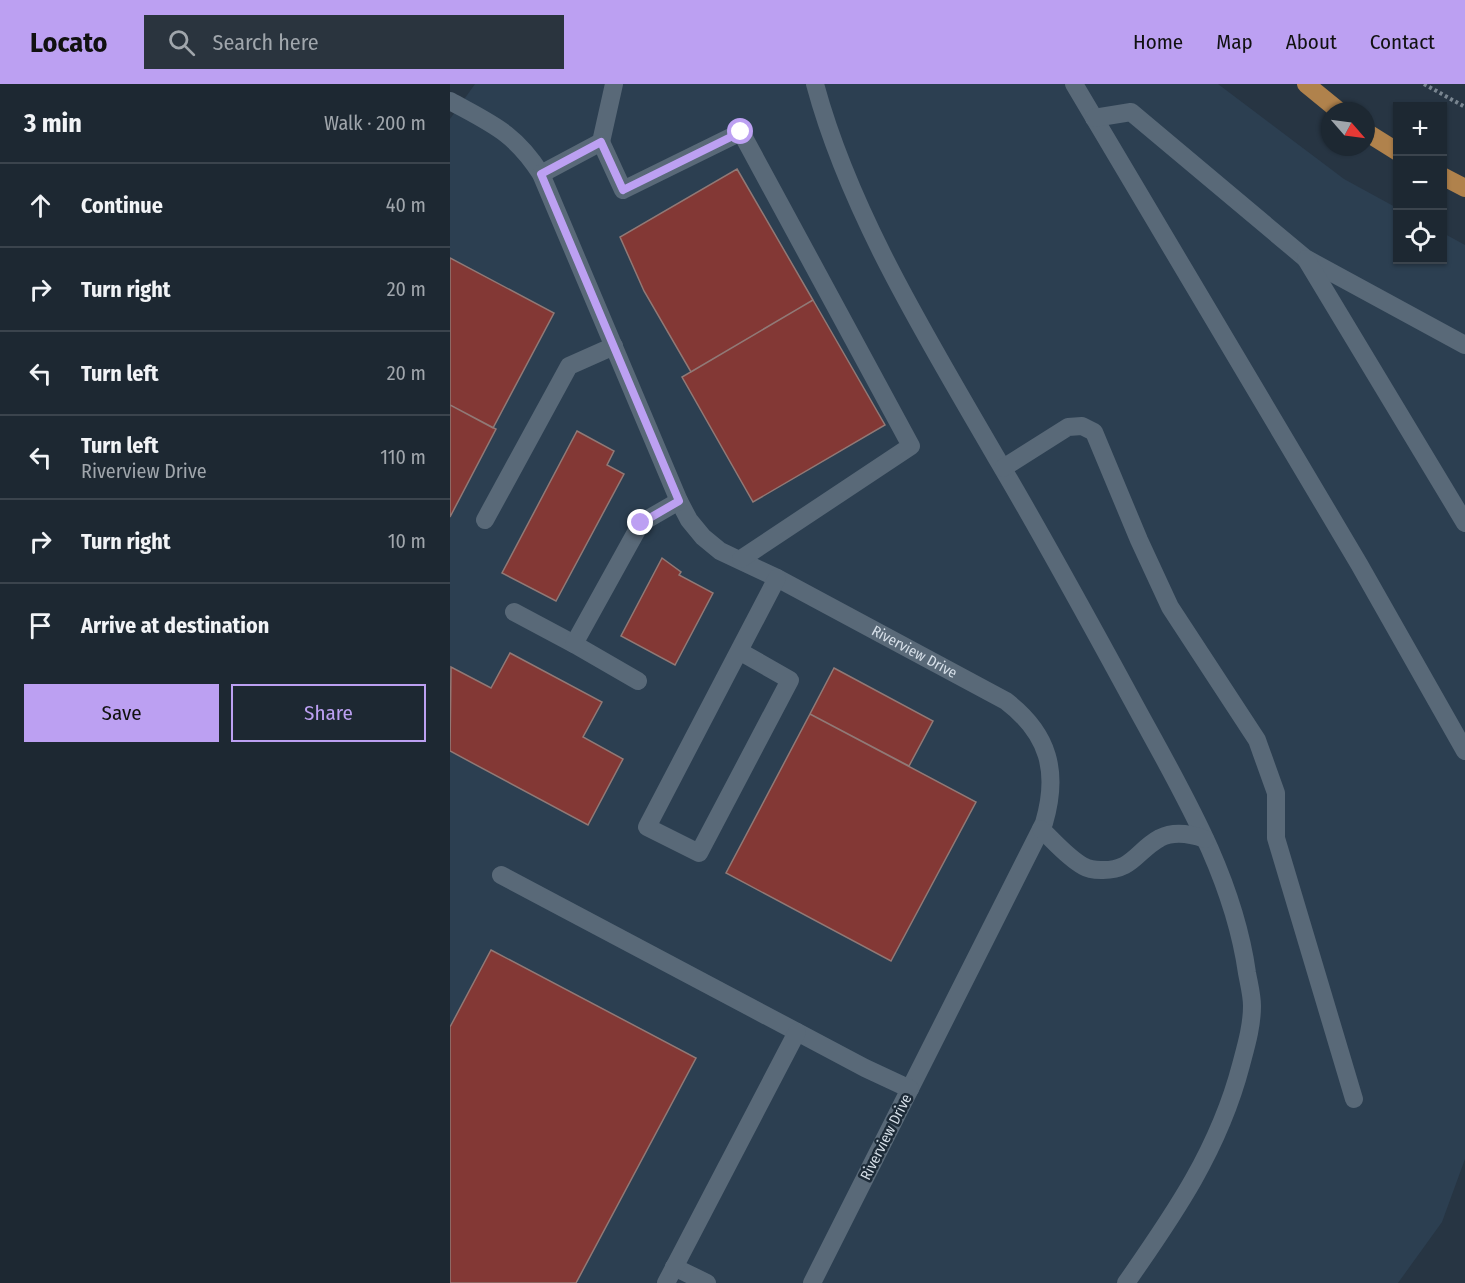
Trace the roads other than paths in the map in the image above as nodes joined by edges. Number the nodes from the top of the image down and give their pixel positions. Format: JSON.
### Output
{"nodes":[{"id":1,"x":615,"y":84,"type":"edge"},
{"id":2,"x":815,"y":84,"type":"edge"},
{"id":3,"x":1074,"y":84,"type":"edge"},
{"id":4,"x":1306,"y":84,"type":"edge"},
{"id":5,"x":450,"y":101,"type":"edge"},
{"id":6,"x":1328,"y":102,"type":"edge"},
{"id":7,"x":1094,"y":118,"type":"junction"},
{"id":8,"x":1375,"y":138,"type":"edge"},
{"id":9,"x":601,"y":142,"type":"junction"},
{"id":10,"x":1393,"y":149,"type":"edge"},
{"id":11,"x":541,"y":174,"type":"junction"},
{"id":12,"x":1447,"y":178,"type":"edge"},
{"id":13,"x":1465,"y":188,"type":"edge"},
{"id":14,"x":1305,"y":258,"type":"junction"},
{"id":15,"x":1465,"y":345,"type":"edge"},
{"id":16,"x":614,"y":346,"type":"junction"},
{"id":17,"x":1003,"y":468,"type":"junction"},
{"id":18,"x":679,"y":501,"type":"junction"},
{"id":19,"x":485,"y":520,"type":"dead end"},
{"id":20,"x":1465,"y":523,"type":"edge"},
{"id":21,"x":741,"y":559,"type":"junction"},
{"id":22,"x":777,"y":578,"type":"junction"},
{"id":23,"x":514,"y":612,"type":"dead end"},
{"id":24,"x":574,"y":644,"type":"junction"},
{"id":25,"x":739,"y":651,"type":"junction"},
{"id":26,"x":638,"y":681,"type":"dead end"},
{"id":27,"x":1465,"y":751,"type":"edge"},
{"id":28,"x":1041,"y":829,"type":"junction"},
{"id":29,"x":1205,"y":839,"type":"junction"},
{"id":30,"x":501,"y":875,"type":"dead end"},
{"id":31,"x":797,"y":1032,"type":"junction"},
{"id":32,"x":910,"y":1089,"type":"junction"},
{"id":33,"x":1354,"y":1100,"type":"dead end"},
{"id":34,"x":670,"y":1275,"type":"edge"},
{"id":35,"x":707,"y":1283,"type":"edge"},
{"id":36,"x":812,"y":1283,"type":"edge"},
{"id":37,"x":1126,"y":1283,"type":"edge"}],
"edges":[{"from":1,"to":9,"type":"street"},
{"from":2,"to":17,"type":"street"},
{"from":3,"to":7,"type":"street"},
{"from":4,"to":6,"type":"main road"},
{"from":5,"to":11,"type":"street","name":"Riverview Drive"},
{"from":7,"to":14,"type":"street"},
{"from":7,"to":27,"type":"street"},
{"from":8,"to":10,"type":"main road"},
{"from":9,"to":11,"type":"street"},
{"from":9,"to":21,"type":"street"},
{"from":11,"to":16,"type":"street","name":"Riverview Drive"},
{"from":12,"to":13,"type":"main road"},
{"from":14,"to":15,"type":"street"},
{"from":14,"to":20,"type":"street"},
{"from":16,"to":18,"type":"street","name":"Riverview Drive"},
{"from":16,"to":19,"type":"street"},
{"from":17,"to":29,"type":"street"},
{"from":17,"to":33,"type":"street"},
{"from":18,"to":21,"type":"street","name":"Riverview Drive"},
{"from":18,"to":24,"type":"street"},
{"from":21,"to":22,"type":"street","name":"Riverview Drive"},
{"from":22,"to":25,"type":"street"},
{"from":22,"to":28,"type":"street","name":"Riverview Drive"},
{"from":23,"to":24,"type":"street"},
{"from":24,"to":26,"type":"street"},
{"from":25,"to":25,"type":"street"},
{"from":28,"to":29,"type":"street"},
{"from":28,"to":32,"type":"street","name":"Riverview Drive"},
{"from":29,"to":37,"type":"street"},
{"from":30,"to":31,"type":"street"},
{"from":31,"to":32,"type":"street"},
{"from":31,"to":34,"type":"street"},
{"from":32,"to":36,"type":"street","name":"Riverview Drive"},
{"from":34,"to":35,"type":"street"}]}
